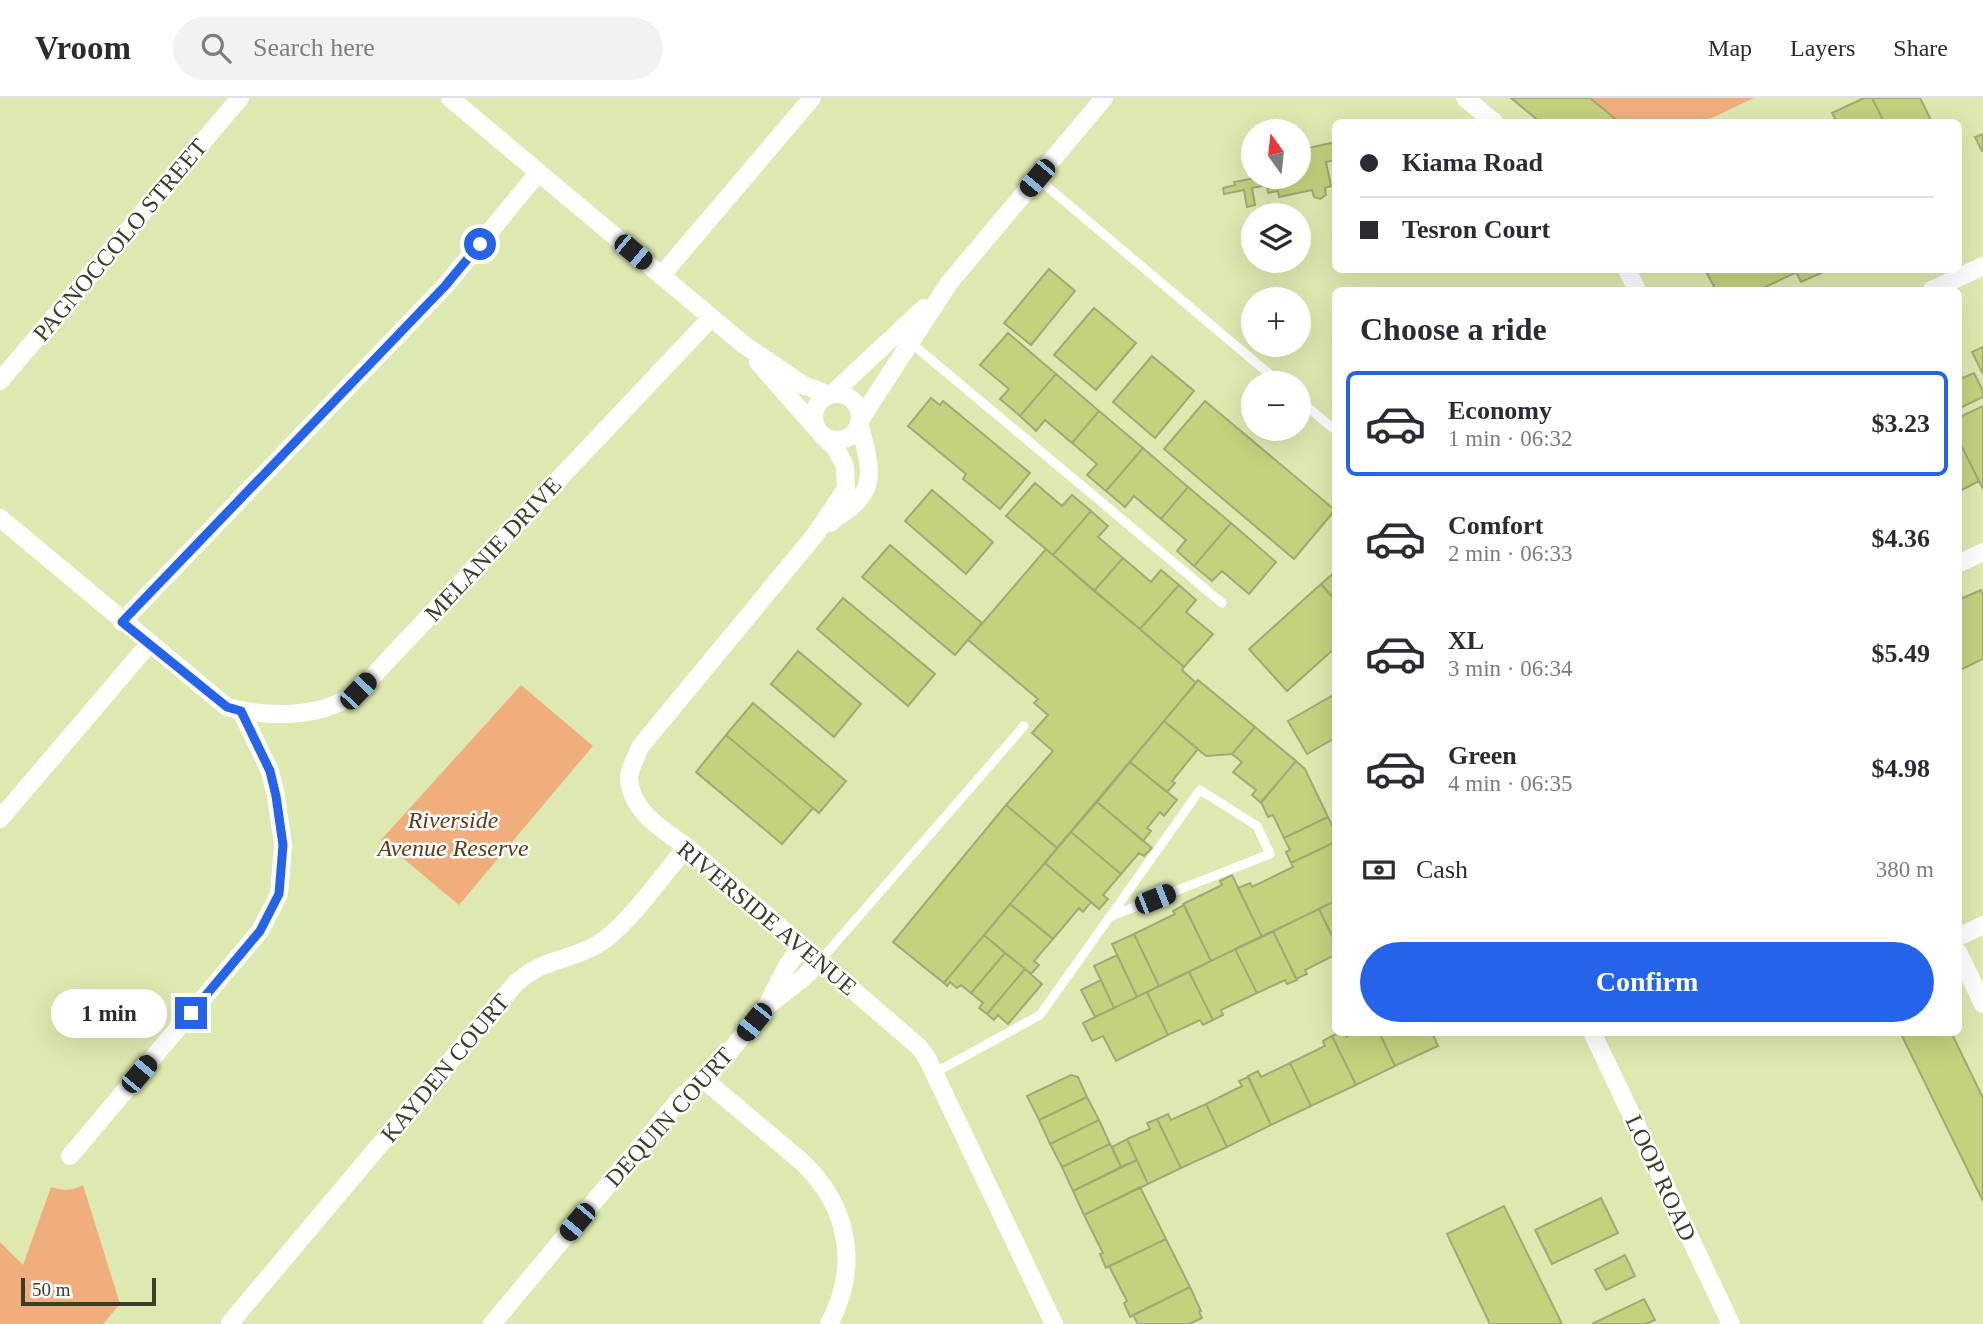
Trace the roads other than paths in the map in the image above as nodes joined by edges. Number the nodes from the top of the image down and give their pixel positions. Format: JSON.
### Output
{"nodes":[{"id":1,"x":240,"y":98,"type":"edge"},
{"id":2,"x":450,"y":98,"type":"edge"},
{"id":3,"x":1104,"y":98,"type":"edge"},
{"id":4,"x":1465,"y":98,"type":"edge"},
{"id":5,"x":810,"y":99,"type":"edge"},
{"id":6,"x":1490,"y":119,"type":"edge"},
{"id":7,"x":538,"y":173,"type":"junction"},
{"id":8,"x":1037,"y":178,"type":"junction"},
{"id":9,"x":1983,"y":266,"type":"edge"},
{"id":10,"x":661,"y":276,"type":"junction"},
{"id":11,"x":1938,"y":287,"type":"edge"},
{"id":12,"x":711,"y":318,"type":"junction"},
{"id":13,"x":904,"y":337,"type":"junction"},
{"id":14,"x":743,"y":344,"type":"junction"},
{"id":15,"x":1266,"y":371,"type":"edge"},
{"id":16,"x":0,"y":381,"type":"edge"},
{"id":17,"x":831,"y":395,"type":"junction"},
{"id":18,"x":1311,"y":410,"type":"edge"},
{"id":19,"x":859,"y":421,"type":"junction"},
{"id":20,"x":1332,"y":427,"type":"edge"},
{"id":21,"x":819,"y":431,"type":"junction"},
{"id":22,"x":0,"y":518,"type":"edge"},
{"id":23,"x":815,"y":535,"type":"junction"},
{"id":24,"x":1983,"y":552,"type":"edge"},
{"id":25,"x":1962,"y":562,"type":"edge"},
{"id":26,"x":1222,"y":603,"type":"dead end"},
{"id":27,"x":122,"y":622,"type":"junction"},
{"id":28,"x":149,"y":643,"type":"junction"},
{"id":29,"x":241,"y":711,"type":"junction"},
{"id":30,"x":1024,"y":726,"type":"dead end"},
{"id":31,"x":0,"y":819,"type":"edge"},
{"id":32,"x":687,"y":848,"type":"junction"},
{"id":33,"x":1110,"y":917,"type":"junction"},
{"id":34,"x":1983,"y":925,"type":"edge"},
{"id":35,"x":1962,"y":935,"type":"edge"},
{"id":36,"x":802,"y":946,"type":"junction"},
{"id":37,"x":1962,"y":960,"type":"edge"},
{"id":38,"x":819,"y":961,"type":"junction"},
{"id":39,"x":1983,"y":1004,"type":"edge"},
{"id":40,"x":766,"y":1007,"type":"junction"},
{"id":41,"x":1594,"y":1036,"type":"edge"},
{"id":42,"x":936,"y":1072,"type":"junction"},
{"id":43,"x":702,"y":1078,"type":"junction"},
{"id":44,"x":70,"y":1156,"type":"dead end"},
{"id":45,"x":230,"y":1323,"type":"edge"},
{"id":46,"x":492,"y":1324,"type":"edge"},
{"id":47,"x":829,"y":1324,"type":"edge"},
{"id":48,"x":1054,"y":1324,"type":"edge"},
{"id":49,"x":1731,"y":1324,"type":"edge"}],
"edges":[{"from":1,"to":16,"type":"street","name":"PAGNOCCOLO STREET"},
{"from":2,"to":7,"type":"street"},
{"from":3,"to":8,"type":"street"},
{"from":4,"to":6,"type":"street"},
{"from":5,"to":10,"type":"street"},
{"from":7,"to":10,"type":"street"},
{"from":7,"to":27,"type":"street"},
{"from":8,"to":13,"type":"street"},
{"from":8,"to":15,"type":"lane"},
{"from":9,"to":11,"type":"street"},
{"from":10,"to":12,"type":"street"},
{"from":12,"to":14,"type":"street"},
{"from":12,"to":29,"type":"street","name":"MELANIE DRIVE"},
{"from":13,"to":17,"type":"street"},
{"from":13,"to":19,"type":"street"},
{"from":13,"to":26,"type":"lane"},
{"from":14,"to":17,"type":"street"},
{"from":14,"to":21,"type":"street","name":"RIVERSIDE AVENUE"},
{"from":17,"to":19,"type":"street"},
{"from":17,"to":21,"type":"street"},
{"from":18,"to":20,"type":"lane"},
{"from":19,"to":21,"type":"street"},
{"from":19,"to":23,"type":"street","name":"RIVERSIDE AVENUE"},
{"from":21,"to":23,"type":"street","name":"RIVERSIDE AVENUE"},
{"from":22,"to":27,"type":"street"},
{"from":23,"to":32,"type":"street","name":"RIVERSIDE AVENUE"},
{"from":24,"to":25,"type":"street"},
{"from":27,"to":28,"type":"street"},
{"from":28,"to":29,"type":"street"},
{"from":28,"to":31,"type":"street"},
{"from":29,"to":44,"type":"street"},
{"from":30,"to":38,"type":"lane"},
{"from":32,"to":36,"type":"street","name":"RIVERSIDE AVENUE"},
{"from":32,"to":45,"type":"street","name":"KAYDEN COURT"},
{"from":33,"to":33,"type":"lane"},
{"from":33,"to":42,"type":"lane"},
{"from":34,"to":35,"type":"street"},
{"from":36,"to":38,"type":"street","name":"RIVERSIDE AVENUE"},
{"from":36,"to":40,"type":"street","name":"DEQUIN COURT"},
{"from":37,"to":39,"type":"street"},
{"from":38,"to":40,"type":"street","name":"DEQUIN COURT"},
{"from":38,"to":42,"type":"street","name":"RIVERSIDE AVENUE"},
{"from":40,"to":43,"type":"street","name":"DEQUIN COURT"},
{"from":41,"to":49,"type":"street","name":"LOOP ROAD"},
{"from":42,"to":48,"type":"street","name":"RIVERSIDE AVENUE"},
{"from":43,"to":46,"type":"street","name":"DEQUIN COURT"},
{"from":43,"to":47,"type":"street"}]}
